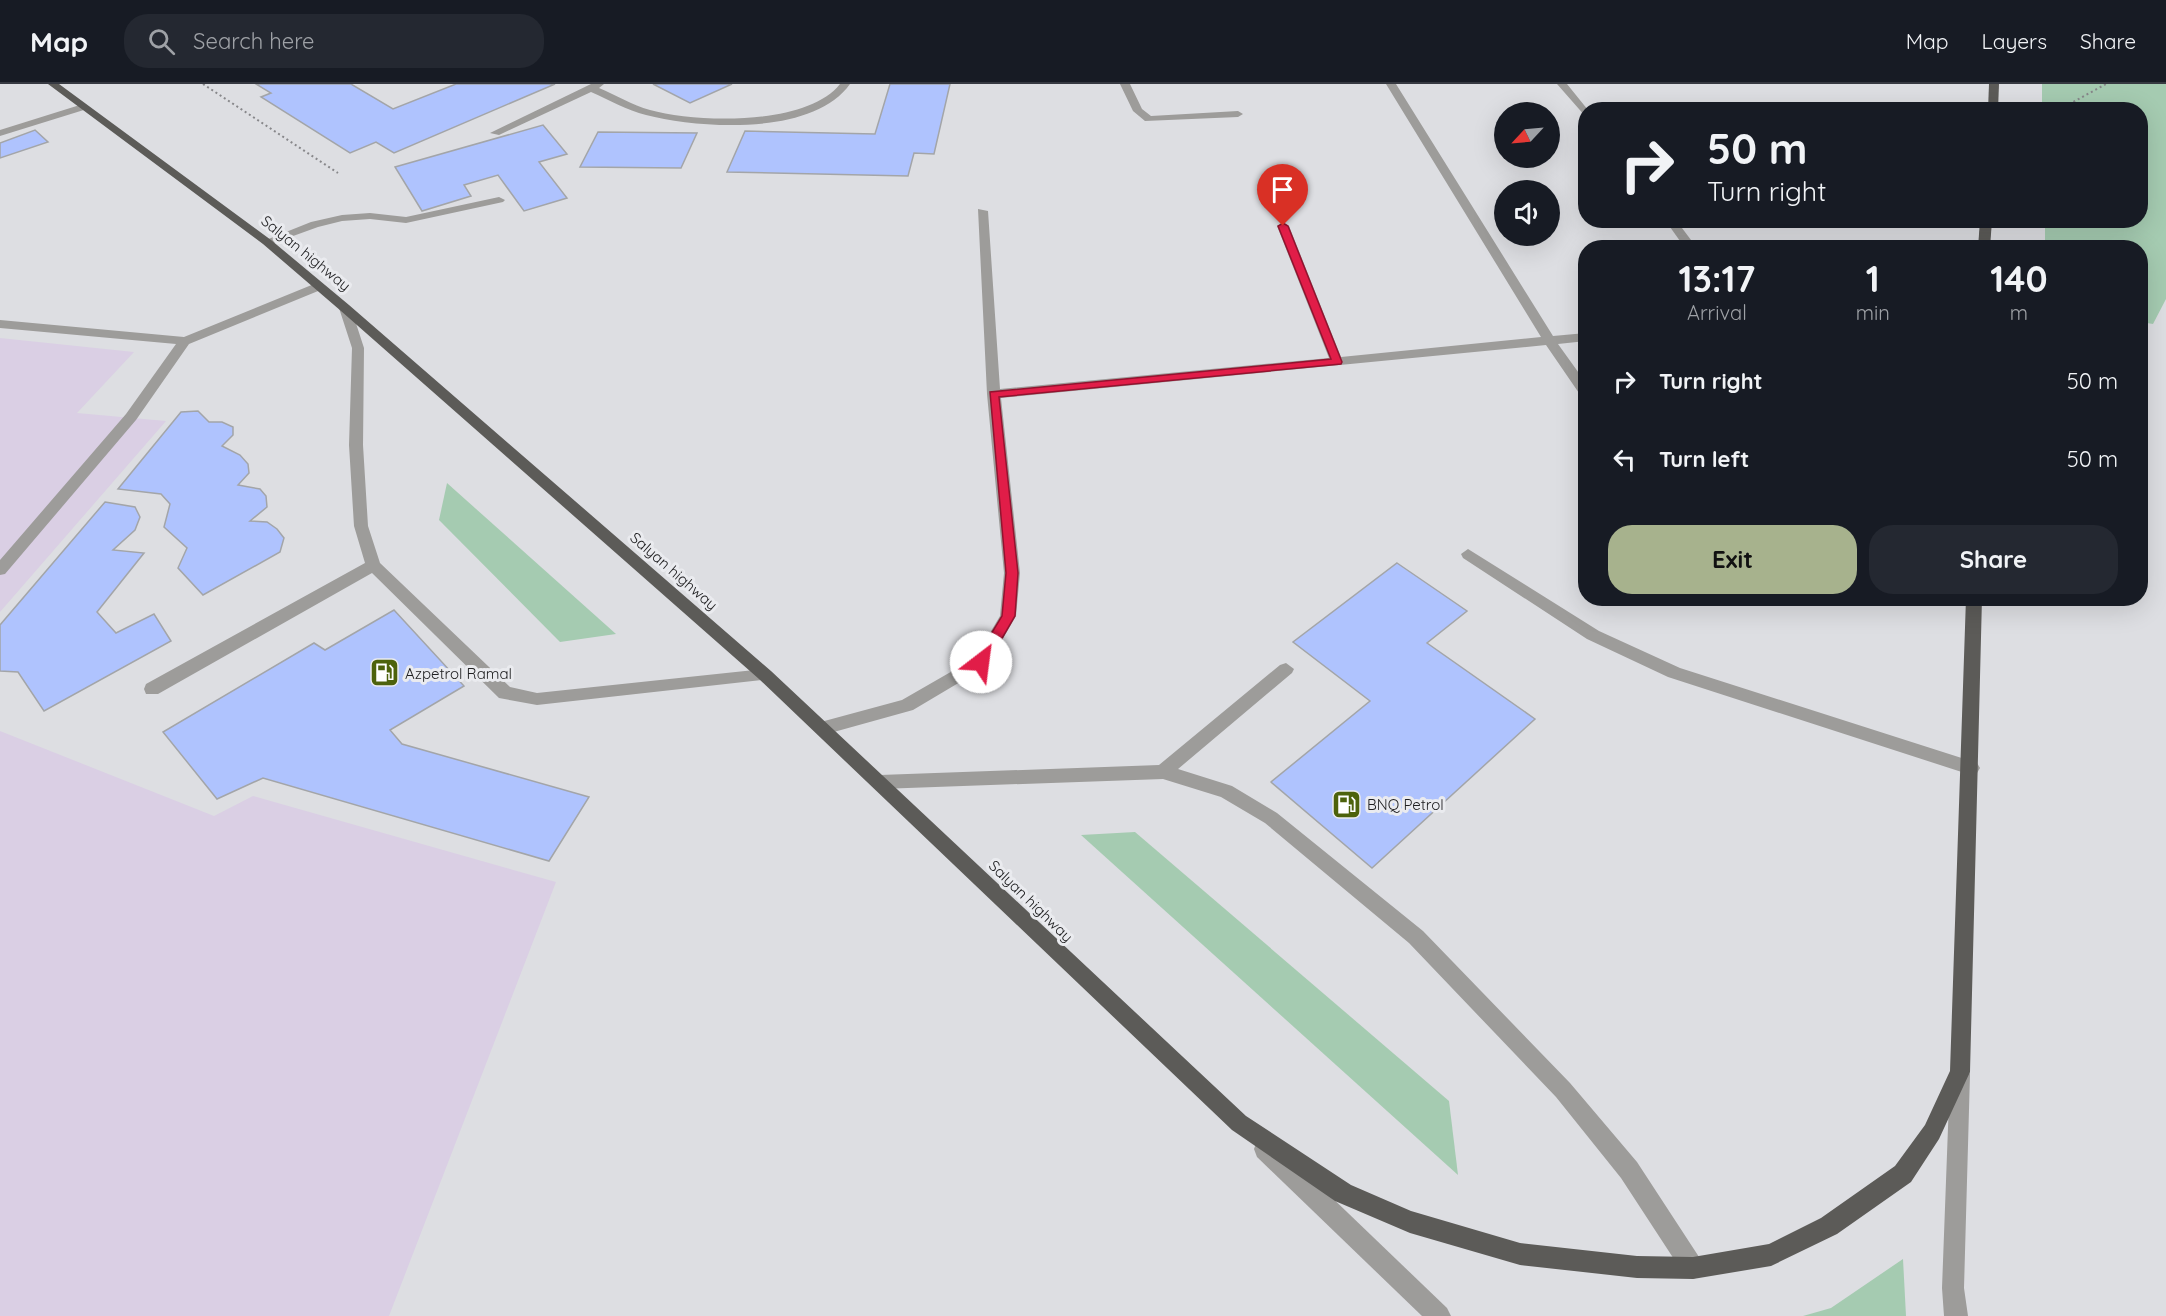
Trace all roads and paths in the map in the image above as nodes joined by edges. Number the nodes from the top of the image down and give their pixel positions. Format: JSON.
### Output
{"nodes":[{"id":1,"x":53,"y":84,"type":"edge"},
{"id":2,"x":203,"y":84,"type":"edge"},
{"id":3,"x":845,"y":84,"type":"edge"},
{"id":4,"x":1125,"y":84,"type":"edge"},
{"id":5,"x":1391,"y":84,"type":"edge"},
{"id":6,"x":1562,"y":84,"type":"edge"},
{"id":7,"x":1994,"y":84,"type":"edge"},
{"id":8,"x":2106,"y":84,"type":"edge"},
{"id":9,"x":596,"y":86,"type":"edge"},
{"id":10,"x":1993,"y":102,"type":"edge"},
{"id":11,"x":2073,"y":102,"type":"edge"},
{"id":12,"x":1578,"y":104,"type":"edge"},
{"id":13,"x":83,"y":107,"type":"junction"},
{"id":14,"x":1238,"y":114,"type":"dead end"},
{"id":15,"x":0,"y":133,"type":"edge"},
{"id":16,"x":495,"y":133,"type":"dead end"},
{"id":17,"x":338,"y":173,"type":"dead end"},
{"id":18,"x":499,"y":200,"type":"dead end"},
{"id":19,"x":982,"y":211,"type":"dead end"},
{"id":20,"x":1283,"y":226,"type":"dead end"},
{"id":21,"x":267,"y":242,"type":"junction"},
{"id":22,"x":319,"y":286,"type":"junction"},
{"id":23,"x":345,"y":308,"type":"junction"},
{"id":24,"x":0,"y":324,"type":"edge"},
{"id":25,"x":1578,"y":337,"type":"edge"},
{"id":26,"x":1549,"y":339,"type":"junction"},
{"id":27,"x":185,"y":341,"type":"junction"},
{"id":28,"x":1337,"y":362,"type":"junction"},
{"id":29,"x":1578,"y":381,"type":"edge"},
{"id":30,"x":994,"y":394,"type":"junction"},
{"id":31,"x":1468,"y":554,"type":"dead end"},
{"id":32,"x":374,"y":565,"type":"junction"},
{"id":33,"x":0,"y":570,"type":"edge"},
{"id":34,"x":1974,"y":606,"type":"edge"},
{"id":35,"x":1286,"y":669,"type":"dead end"},
{"id":36,"x":765,"y":675,"type":"junction"},
{"id":37,"x":152,"y":689,"type":"dead end"},
{"id":38,"x":823,"y":728,"type":"junction"},
{"id":39,"x":1971,"y":768,"type":"junction"},
{"id":40,"x":1163,"y":772,"type":"junction"},
{"id":41,"x":880,"y":782,"type":"junction"},
{"id":42,"x":1960,"y":1072,"type":"junction"},
{"id":43,"x":1239,"y":1123,"type":"junction"},
{"id":44,"x":1693,"y":1268,"type":"junction"},
{"id":45,"x":1439,"y":1316,"type":"edge"},
{"id":46,"x":1956,"y":1316,"type":"edge"}],
"edges":[{"from":1,"to":13,"type":"highway","name":"Salyan highway"},
{"from":2,"to":17,"type":"path"},
{"from":3,"to":9,"type":"street"},
{"from":4,"to":14,"type":"street"},
{"from":5,"to":26,"type":"street"},
{"from":6,"to":12,"type":"street"},
{"from":7,"to":10,"type":"highway"},
{"from":8,"to":11,"type":"path"},
{"from":9,"to":16,"type":"street"},
{"from":13,"to":15,"type":"street"},
{"from":13,"to":21,"type":"highway","name":"Salyan highway"},
{"from":18,"to":21,"type":"street"},
{"from":19,"to":30,"type":"street"},
{"from":20,"to":28,"type":"street"},
{"from":21,"to":22,"type":"highway","name":"Salyan highway"},
{"from":22,"to":23,"type":"highway","name":"Salyan highway"},
{"from":22,"to":27,"type":"street"},
{"from":23,"to":32,"type":"street"},
{"from":23,"to":36,"type":"highway","name":"Salyan highway"},
{"from":24,"to":27,"type":"street"},
{"from":25,"to":26,"type":"street"},
{"from":26,"to":28,"type":"street"},
{"from":26,"to":29,"type":"street"},
{"from":27,"to":33,"type":"street"},
{"from":28,"to":30,"type":"street"},
{"from":30,"to":38,"type":"street"},
{"from":31,"to":39,"type":"street"},
{"from":32,"to":36,"type":"street"},
{"from":32,"to":37,"type":"street"},
{"from":34,"to":39,"type":"highway"},
{"from":35,"to":40,"type":"street"},
{"from":36,"to":38,"type":"highway","name":"Salyan highway"},
{"from":38,"to":41,"type":"highway","name":"Salyan highway"},
{"from":39,"to":42,"type":"highway"},
{"from":40,"to":41,"type":"street"},
{"from":40,"to":44,"type":"street"},
{"from":41,"to":43,"type":"highway","name":"Salyan highway"},
{"from":42,"to":44,"type":"highway","name":"Salyan highway"},
{"from":42,"to":46,"type":"street"},
{"from":43,"to":44,"type":"highway","name":"Salyan highway"},
{"from":43,"to":45,"type":"street"}]}
